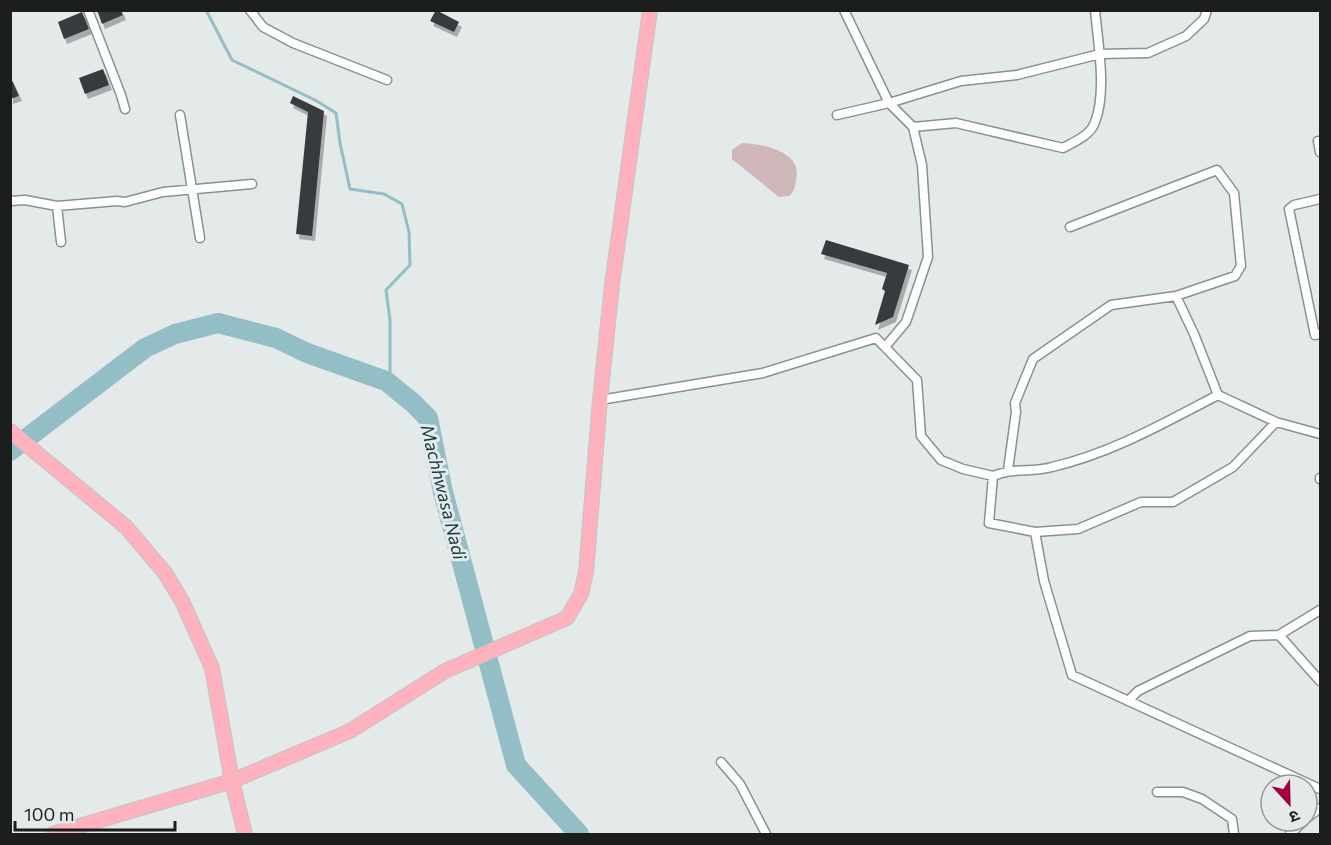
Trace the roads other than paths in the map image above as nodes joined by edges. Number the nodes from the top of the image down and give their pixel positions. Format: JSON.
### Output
{"nodes":[{"id":1,"x":88,"y":10,"type":"edge"},
{"id":2,"x":250,"y":10,"type":"edge"},
{"id":3,"x":650,"y":10,"type":"edge"},
{"id":4,"x":844,"y":10,"type":"edge"},
{"id":5,"x":1095,"y":10,"type":"edge"},
{"id":6,"x":1207,"y":10,"type":"edge"},
{"id":7,"x":1100,"y":54,"type":"junction"},
{"id":8,"x":387,"y":80,"type":"dead end"},
{"id":9,"x":889,"y":103,"type":"junction"},
{"id":10,"x":125,"y":109,"type":"dead end"},
{"id":11,"x":180,"y":115,"type":"dead end"},
{"id":12,"x":837,"y":115,"type":"dead end"},
{"id":13,"x":913,"y":127,"type":"junction"},
{"id":14,"x":1318,"y":141,"type":"dead end"},
{"id":15,"x":1320,"y":152,"type":"edge"},
{"id":16,"x":252,"y":184,"type":"dead end"},
{"id":17,"x":193,"y":190,"type":"junction"},
{"id":18,"x":1320,"y":199,"type":"edge"},
{"id":19,"x":10,"y":201,"type":"edge"},
{"id":20,"x":57,"y":206,"type":"junction"},
{"id":21,"x":1070,"y":227,"type":"dead end"},
{"id":22,"x":200,"y":238,"type":"dead end"},
{"id":23,"x":61,"y":242,"type":"dead end"},
{"id":24,"x":1176,"y":296,"type":"junction"},
{"id":25,"x":1320,"y":334,"type":"edge"},
{"id":26,"x":885,"y":347,"type":"junction"},
{"id":27,"x":1218,"y":395,"type":"junction"},
{"id":28,"x":600,"y":400,"type":"junction"},
{"id":29,"x":1276,"y":422,"type":"junction"},
{"id":30,"x":10,"y":431,"type":"edge"},
{"id":31,"x":1320,"y":434,"type":"edge"},
{"id":32,"x":1008,"y":470,"type":"junction"},
{"id":33,"x":993,"y":476,"type":"junction"},
{"id":34,"x":1035,"y":532,"type":"junction"},
{"id":35,"x":1320,"y":610,"type":"edge"},
{"id":36,"x":1279,"y":635,"type":"junction"},
{"id":37,"x":1320,"y":681,"type":"edge"},
{"id":38,"x":1128,"y":701,"type":"junction"},
{"id":39,"x":721,"y":762,"type":"dead end"},
{"id":40,"x":232,"y":781,"type":"junction"},
{"id":41,"x":1320,"y":789,"type":"edge"},
{"id":42,"x":1157,"y":792,"type":"dead end"},
{"id":43,"x":53,"y":834,"type":"edge"},
{"id":44,"x":245,"y":834,"type":"edge"},
{"id":45,"x":766,"y":834,"type":"edge"},
{"id":46,"x":1234,"y":834,"type":"edge"}],
"edges":[{"from":1,"to":10,"type":"street"},
{"from":2,"to":8,"type":"street"},
{"from":3,"to":28,"type":"main road"},
{"from":4,"to":9,"type":"street"},
{"from":5,"to":7,"type":"street"},
{"from":6,"to":7,"type":"street"},
{"from":7,"to":9,"type":"street"},
{"from":7,"to":13,"type":"street"},
{"from":9,"to":12,"type":"street"},
{"from":9,"to":13,"type":"street"},
{"from":11,"to":17,"type":"street"},
{"from":13,"to":26,"type":"street"},
{"from":14,"to":15,"type":"street"},
{"from":16,"to":17,"type":"street"},
{"from":17,"to":20,"type":"street"},
{"from":17,"to":22,"type":"street"},
{"from":18,"to":25,"type":"street"},
{"from":19,"to":20,"type":"street"},
{"from":20,"to":23,"type":"street"},
{"from":21,"to":24,"type":"street"},
{"from":24,"to":27,"type":"street"},
{"from":24,"to":32,"type":"street"},
{"from":26,"to":28,"type":"street"},
{"from":26,"to":33,"type":"street"},
{"from":27,"to":29,"type":"street"},
{"from":27,"to":32,"type":"street"},
{"from":28,"to":40,"type":"main road"},
{"from":29,"to":31,"type":"street"},
{"from":29,"to":34,"type":"street"},
{"from":30,"to":40,"type":"main road"},
{"from":32,"to":33,"type":"street"},
{"from":33,"to":34,"type":"street"},
{"from":34,"to":38,"type":"street"},
{"from":35,"to":36,"type":"street"},
{"from":36,"to":37,"type":"street"},
{"from":36,"to":38,"type":"street"},
{"from":38,"to":41,"type":"street"},
{"from":39,"to":45,"type":"street"},
{"from":40,"to":43,"type":"main road"},
{"from":40,"to":44,"type":"main road"},
{"from":42,"to":46,"type":"street"}]}
